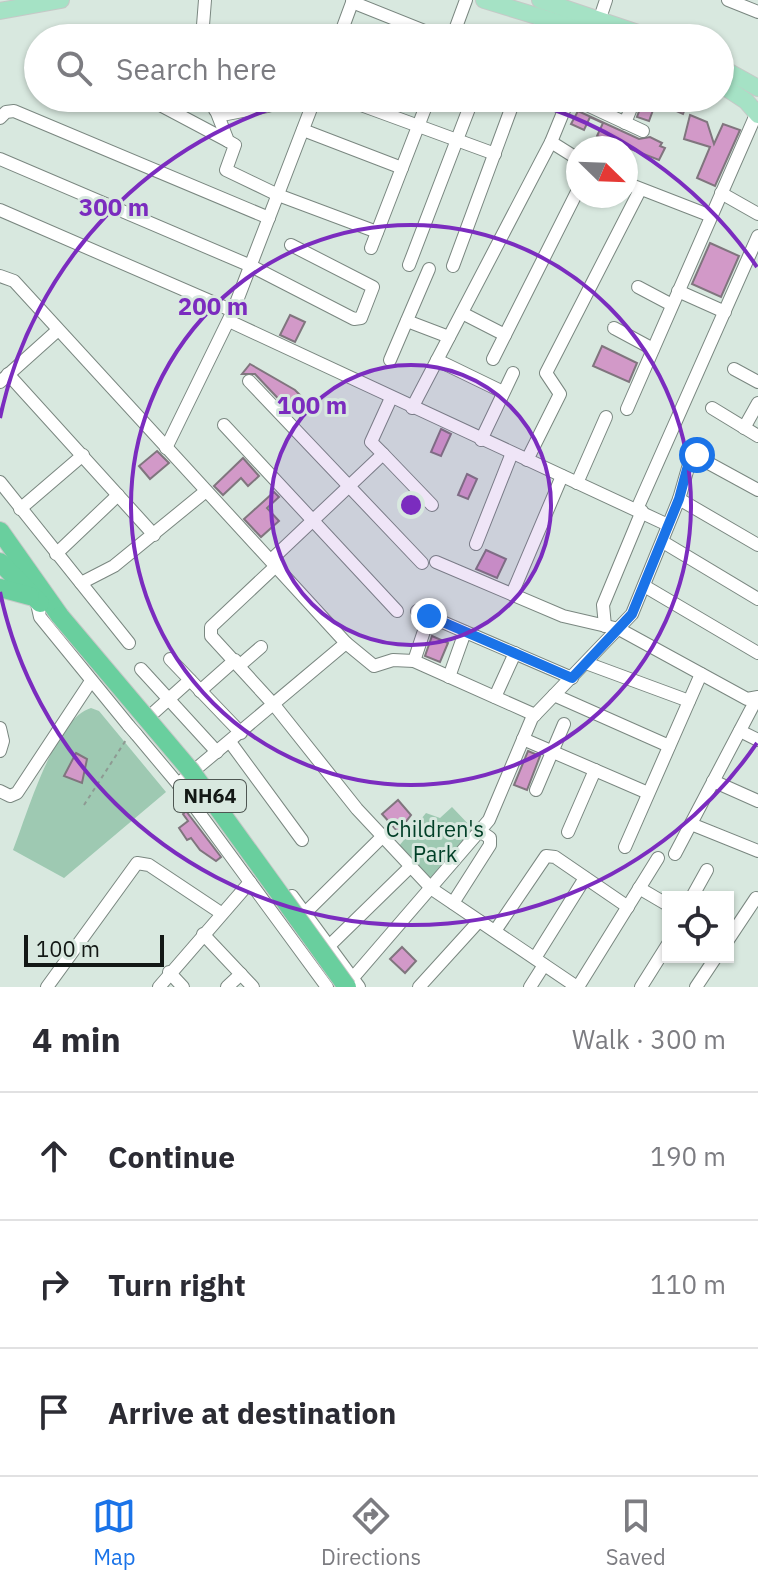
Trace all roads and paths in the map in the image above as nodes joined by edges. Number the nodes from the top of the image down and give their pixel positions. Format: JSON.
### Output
{"nodes":[{"id":1,"x":61,"y":0,"type":"edge"},
{"id":2,"x":205,"y":0,"type":"edge"},
{"id":3,"x":466,"y":0,"type":"edge"},
{"id":4,"x":484,"y":0,"type":"edge"},
{"id":5,"x":540,"y":0,"type":"edge"},
{"id":6,"x":606,"y":0,"type":"edge"},
{"id":7,"x":728,"y":0,"type":"edge"},
{"id":8,"x":353,"y":1,"type":"edge"},
{"id":9,"x":0,"y":11,"type":"edge"},
{"id":10,"x":758,"y":12,"type":"edge"},
{"id":11,"x":543,"y":18,"type":"junction"},
{"id":12,"x":203,"y":24,"type":"edge"},
{"id":13,"x":344,"y":24,"type":"edge"},
{"id":14,"x":417,"y":24,"type":"edge"},
{"id":15,"x":458,"y":24,"type":"edge"},
{"id":16,"x":541,"y":24,"type":"edge"},
{"id":17,"x":567,"y":24,"type":"edge"},
{"id":18,"x":584,"y":24,"type":"edge"},
{"id":19,"x":601,"y":24,"type":"edge"},
{"id":20,"x":734,"y":75,"type":"edge"},
{"id":21,"x":758,"y":88,"type":"edge"},
{"id":22,"x":734,"y":93,"type":"edge"},
{"id":23,"x":173,"y":112,"type":"edge"},
{"id":24,"x":224,"y":112,"type":"edge"},
{"id":25,"x":310,"y":112,"type":"edge"},
{"id":26,"x":380,"y":112,"type":"edge"},
{"id":27,"x":424,"y":112,"type":"edge"},
{"id":28,"x":467,"y":112,"type":"edge"},
{"id":29,"x":510,"y":112,"type":"edge"},
{"id":30,"x":565,"y":112,"type":"edge"},
{"id":31,"x":603,"y":112,"type":"edge"},
{"id":32,"x":629,"y":112,"type":"edge"},
{"id":33,"x":757,"y":112,"type":"edge"},
{"id":34,"x":217,"y":113,"type":"joint"},
{"id":35,"x":0,"y":118,"type":"edge"},
{"id":36,"x":625,"y":123,"type":"junction"},
{"id":37,"x":418,"y":126,"type":"junction"},
{"id":38,"x":303,"y":130,"type":"junction"},
{"id":39,"x":643,"y":131,"type":"dead end"},
{"id":40,"x":456,"y":140,"type":"junction"},
{"id":41,"x":228,"y":141,"type":"junction"},
{"id":42,"x":551,"y":142,"type":"junction"},
{"id":43,"x":566,"y":151,"type":"edge"},
{"id":44,"x":495,"y":154,"type":"junction"},
{"id":45,"x":0,"y":159,"type":"edge"},
{"id":46,"x":402,"y":168,"type":"junction"},
{"id":47,"x":640,"y":190,"type":"joint"},
{"id":48,"x":721,"y":193,"type":"junction"},
{"id":49,"x":278,"y":195,"type":"junction"},
{"id":50,"x":569,"y":208,"type":"edge"},
{"id":51,"x":0,"y":210,"type":"edge"},
{"id":52,"x":758,"y":214,"type":"edge"},
{"id":53,"x":711,"y":216,"type":"junction"},
{"id":54,"x":269,"y":218,"type":"junction"},
{"id":55,"x":377,"y":232,"type":"junction"},
{"id":56,"x":758,"y":236,"type":"edge"},
{"id":57,"x":291,"y":245,"type":"dead end"},
{"id":58,"x":371,"y":248,"type":"dead end"},
{"id":59,"x":409,"y":265,"type":"dead end"},
{"id":60,"x":251,"y":266,"type":"junction"},
{"id":61,"x":453,"y":266,"type":"dead end"},
{"id":62,"x":429,"y":269,"type":"dead end"},
{"id":63,"x":0,"y":276,"type":"edge"},
{"id":64,"x":638,"y":287,"type":"dead end"},
{"id":65,"x":678,"y":291,"type":"junction"},
{"id":66,"x":672,"y":305,"type":"junction"},
{"id":67,"x":725,"y":312,"type":"junction"},
{"id":68,"x":462,"y":313,"type":"junction"},
{"id":69,"x":231,"y":316,"type":"junction"},
{"id":70,"x":407,"y":321,"type":"junction"},
{"id":71,"x":614,"y":328,"type":"dead end"},
{"id":72,"x":58,"y":330,"type":"junction"},
{"id":73,"x":505,"y":335,"type":"junction"},
{"id":74,"x":449,"y":337,"type":"junction"},
{"id":75,"x":653,"y":349,"type":"junction"},
{"id":76,"x":493,"y":359,"type":"dead end"},
{"id":77,"x":390,"y":360,"type":"dead end"},
{"id":78,"x":437,"y":360,"type":"junction"},
{"id":79,"x":734,"y":369,"type":"dead end"},
{"id":80,"x":513,"y":373,"type":"dead end"},
{"id":81,"x":4,"y":378,"type":"edge"},
{"id":82,"x":249,"y":381,"type":"dead end"},
{"id":83,"x":758,"y":382,"type":"edge"},
{"id":84,"x":503,"y":392,"type":"junction"},
{"id":85,"x":391,"y":398,"type":"junction"},
{"id":86,"x":758,"y":403,"type":"edge"},
{"id":87,"x":412,"y":408,"type":"junction"},
{"id":88,"x":712,"y":408,"type":"dead end"},
{"id":89,"x":627,"y":409,"type":"dead end"},
{"id":90,"x":606,"y":417,"type":"dead end"},
{"id":91,"x":224,"y":425,"type":"dead end"},
{"id":92,"x":744,"y":428,"type":"junction"},
{"id":93,"x":758,"y":436,"type":"edge"},
{"id":94,"x":481,"y":440,"type":"junction"},
{"id":95,"x":166,"y":448,"type":"junction"},
{"id":96,"x":512,"y":453,"type":"junction"},
{"id":97,"x":383,"y":454,"type":"junction"},
{"id":98,"x":83,"y":455,"type":"junction"},
{"id":99,"x":527,"y":460,"type":"junction"},
{"id":100,"x":562,"y":476,"type":"junction"},
{"id":101,"x":0,"y":482,"type":"edge"},
{"id":102,"x":577,"y":483,"type":"junction"},
{"id":103,"x":347,"y":486,"type":"junction"},
{"id":104,"x":758,"y":490,"type":"edge"},
{"id":105,"x":206,"y":491,"type":"junction"},
{"id":106,"x":118,"y":495,"type":"junction"},
{"id":107,"x":679,"y":499,"type":"junction"},
{"id":108,"x":432,"y":505,"type":"dead end"},
{"id":109,"x":20,"y":509,"type":"junction"},
{"id":110,"x":640,"y":510,"type":"junction"},
{"id":111,"x":312,"y":521,"type":"junction"},
{"id":112,"x":668,"y":525,"type":"junction"},
{"id":113,"x":154,"y":535,"type":"junction"},
{"id":114,"x":2,"y":538,"type":"edge"},
{"id":115,"x":663,"y":542,"type":"junction"},
{"id":116,"x":476,"y":544,"type":"dead end"},
{"id":117,"x":758,"y":545,"type":"edge"},
{"id":118,"x":56,"y":554,"type":"junction"},
{"id":119,"x":0,"y":562,"type":"edge"},
{"id":120,"x":436,"y":562,"type":"dead end"},
{"id":121,"x":274,"y":563,"type":"junction"},
{"id":122,"x":422,"y":563,"type":"dead end"},
{"id":123,"x":81,"y":583,"type":"junction"},
{"id":124,"x":646,"y":587,"type":"junction"},
{"id":125,"x":0,"y":588,"type":"edge"},
{"id":126,"x":512,"y":594,"type":"junction"},
{"id":127,"x":758,"y":599,"type":"edge"},
{"id":128,"x":49,"y":608,"type":"junction"},
{"id":129,"x":397,"y":611,"type":"dead end"},
{"id":130,"x":605,"y":626,"type":"junction"},
{"id":131,"x":619,"y":629,"type":"junction"},
{"id":132,"x":465,"y":632,"type":"junction"},
{"id":133,"x":129,"y":643,"type":"dead end"},
{"id":134,"x":346,"y":643,"type":"junction"},
{"id":135,"x":261,"y":647,"type":"dead end"},
{"id":136,"x":515,"y":653,"type":"junction"},
{"id":137,"x":758,"y":653,"type":"edge"},
{"id":138,"x":170,"y":659,"type":"dead end"},
{"id":139,"x":414,"y":661,"type":"junction"},
{"id":140,"x":237,"y":663,"type":"junction"},
{"id":141,"x":586,"y":663,"type":"junction"},
{"id":142,"x":141,"y":669,"type":"dead end"},
{"id":143,"x":701,"y":674,"type":"junction"},
{"id":144,"x":449,"y":677,"type":"junction"},
{"id":145,"x":572,"y":678,"type":"junction"},
{"id":146,"x":190,"y":680,"type":"junction"},
{"id":147,"x":91,"y":681,"type":"junction"},
{"id":148,"x":200,"y":691,"type":"junction"},
{"id":149,"x":554,"y":695,"type":"junction"},
{"id":150,"x":495,"y":697,"type":"junction"},
{"id":151,"x":758,"y":698,"type":"edge"},
{"id":152,"x":169,"y":699,"type":"junction"},
{"id":153,"x":689,"y":701,"type":"junction"},
{"id":154,"x":275,"y":706,"type":"junction"},
{"id":155,"x":151,"y":715,"type":"junction"},
{"id":156,"x":535,"y":715,"type":"junction"},
{"id":157,"x":564,"y":724,"type":"dead end"},
{"id":158,"x":0,"y":728,"type":"edge"},
{"id":159,"x":740,"y":731,"type":"junction"},
{"id":160,"x":130,"y":734,"type":"junction"},
{"id":161,"x":236,"y":738,"type":"junction"},
{"id":162,"x":523,"y":739,"type":"junction"},
{"id":163,"x":758,"y":740,"type":"edge"},
{"id":164,"x":669,"y":746,"type":"junction"},
{"id":165,"x":0,"y":749,"type":"edge"},
{"id":166,"x":552,"y":751,"type":"junction"},
{"id":167,"x":217,"y":752,"type":"junction"},
{"id":168,"x":196,"y":769,"type":"junction"},
{"id":169,"x":595,"y":770,"type":"junction"},
{"id":170,"x":713,"y":781,"type":"junction"},
{"id":171,"x":178,"y":784,"type":"junction"},
{"id":172,"x":536,"y":790,"type":"dead end"},
{"id":173,"x":0,"y":793,"type":"edge"},
{"id":174,"x":648,"y":793,"type":"junction"},
{"id":175,"x":758,"y":801,"type":"edge"},
{"id":176,"x":84,"y":805,"type":"dead end"},
{"id":177,"x":691,"y":824,"type":"junction"},
{"id":178,"x":480,"y":831,"type":"junction"},
{"id":179,"x":568,"y":832,"type":"dead end"},
{"id":180,"x":383,"y":836,"type":"junction"},
{"id":181,"x":302,"y":840,"type":"dead end"},
{"id":182,"x":625,"y":847,"type":"dead end"},
{"id":183,"x":758,"y":851,"type":"edge"},
{"id":184,"x":675,"y":854,"type":"dead end"},
{"id":185,"x":658,"y":858,"type":"dead end"},
{"id":186,"x":411,"y":866,"type":"junction"},
{"id":187,"x":707,"y":870,"type":"dead end"},
{"id":188,"x":585,"y":878,"type":"junction"},
{"id":189,"x":250,"y":882,"type":"junction"},
{"id":190,"x":639,"y":888,"type":"junction"},
{"id":191,"x":432,"y":889,"type":"junction"},
{"id":192,"x":695,"y":891,"type":"edge"},
{"id":193,"x":756,"y":898,"type":"dead end"},
{"id":194,"x":662,"y":901,"type":"edge"},
{"id":195,"x":453,"y":903,"type":"junction"},
{"id":196,"x":628,"y":907,"type":"junction"},
{"id":197,"x":221,"y":913,"type":"junction"},
{"id":198,"x":305,"y":913,"type":"junction"},
{"id":199,"x":479,"y":921,"type":"junction"},
{"id":200,"x":495,"y":931,"type":"junction"},
{"id":201,"x":734,"y":931,"type":"edge"},
{"id":202,"x":203,"y":934,"type":"junction"},
{"id":203,"x":330,"y":945,"type":"junction"},
{"id":204,"x":662,"y":954,"type":"edge"},
{"id":205,"x":540,"y":962,"type":"junction"},
{"id":206,"x":712,"y":963,"type":"edge"},
{"id":207,"x":169,"y":972,"type":"junction"},
{"id":208,"x":241,"y":974,"type":"junction"},
{"id":209,"x":349,"y":985,"type":"edge"},
{"id":210,"x":47,"y":987,"type":"edge"},
{"id":211,"x":159,"y":987,"type":"edge"},
{"id":212,"x":183,"y":987,"type":"edge"},
{"id":213,"x":227,"y":987,"type":"edge"},
{"id":214,"x":253,"y":987,"type":"edge"},
{"id":215,"x":327,"y":987,"type":"edge"},
{"id":216,"x":419,"y":987,"type":"edge"},
{"id":217,"x":530,"y":987,"type":"edge"},
{"id":218,"x":577,"y":987,"type":"edge"},
{"id":219,"x":641,"y":987,"type":"edge"},
{"id":220,"x":696,"y":987,"type":"edge"}],
"edges":[{"from":1,"to":9,"type":"main road"},
{"from":2,"to":12,"type":"street"},
{"from":3,"to":15,"type":"street"},
{"from":4,"to":11,"type":"main road"},
{"from":5,"to":18,"type":"main road"},
{"from":6,"to":19,"type":"street"},
{"from":7,"to":10,"type":"street"},
{"from":8,"to":13,"type":"street"},
{"from":8,"to":14,"type":"street"},
{"from":11,"to":16,"type":"street"},
{"from":11,"to":17,"type":"main road"},
{"from":20,"to":21,"type":"main road"},
{"from":22,"to":33,"type":"main road"},
{"from":23,"to":41,"type":"street"},
{"from":24,"to":34,"type":"street"},
{"from":25,"to":38,"type":"street"},
{"from":26,"to":37,"type":"street"},
{"from":27,"to":37,"type":"street"},
{"from":28,"to":40,"type":"street"},
{"from":29,"to":44,"type":"street"},
{"from":30,"to":42,"type":"street"},
{"from":31,"to":36,"type":"street"},
{"from":32,"to":36,"type":"street"},
{"from":33,"to":48,"type":"street"},
{"from":34,"to":41,"type":"street"},
{"from":35,"to":54,"type":"street"},
{"from":36,"to":39,"type":"street"},
{"from":37,"to":40,"type":"street"},
{"from":37,"to":46,"type":"street"},
{"from":38,"to":46,"type":"street"},
{"from":38,"to":49,"type":"street"},
{"from":40,"to":44,"type":"street"},
{"from":40,"to":59,"type":"street"},
{"from":41,"to":49,"type":"street"},
{"from":42,"to":43,"type":"street"},
{"from":42,"to":68,"type":"street"},
{"from":44,"to":61,"type":"street"},
{"from":45,"to":60,"type":"street"},
{"from":46,"to":55,"type":"street"},
{"from":47,"to":53,"type":"street"},
{"from":47,"to":99,"type":"street"},
{"from":48,"to":52,"type":"street"},
{"from":48,"to":53,"type":"street"},
{"from":49,"to":54,"type":"street"},
{"from":49,"to":55,"type":"street"},
{"from":50,"to":73,"type":"street"},
{"from":51,"to":69,"type":"street"},
{"from":53,"to":65,"type":"street"},
{"from":54,"to":60,"type":"street"},
{"from":55,"to":58,"type":"street"},
{"from":56,"to":67,"type":"street"},
{"from":57,"to":60,"type":"street"},
{"from":60,"to":69,"type":"street"},
{"from":62,"to":70,"type":"street"},
{"from":63,"to":72,"type":"street"},
{"from":64,"to":66,"type":"street"},
{"from":65,"to":66,"type":"street"},
{"from":65,"to":67,"type":"street"},
{"from":66,"to":75,"type":"street"},
{"from":67,"to":110,"type":"street"},
{"from":68,"to":73,"type":"street"},
{"from":68,"to":74,"type":"street"},
{"from":69,"to":85,"type":"street"},
{"from":69,"to":95,"type":"street"},
{"from":70,"to":74,"type":"street"},
{"from":70,"to":77,"type":"street"},
{"from":71,"to":75,"type":"street"},
{"from":72,"to":81,"type":"street"},
{"from":72,"to":95,"type":"street"},
{"from":73,"to":76,"type":"street"},
{"from":74,"to":78,"type":"street"},
{"from":75,"to":89,"type":"street"},
{"from":78,"to":84,"type":"street"},
{"from":78,"to":87,"type":"street"},
{"from":79,"to":83,"type":"street"},
{"from":80,"to":84,"type":"street"},
{"from":81,"to":98,"type":"street"},
{"from":82,"to":103,"type":"street"},
{"from":84,"to":94,"type":"street"},
{"from":85,"to":87,"type":"street"},
{"from":85,"to":97,"type":"street"},
{"from":86,"to":92,"type":"street"},
{"from":87,"to":94,"type":"street"},
{"from":88,"to":92,"type":"street"},
{"from":90,"to":102,"type":"street"},
{"from":91,"to":111,"type":"street"},
{"from":92,"to":93,"type":"street"},
{"from":94,"to":96,"type":"street"},
{"from":95,"to":105,"type":"street"},
{"from":96,"to":99,"type":"street"},
{"from":96,"to":116,"type":"street"},
{"from":97,"to":103,"type":"street"},
{"from":97,"to":108,"type":"street"},
{"from":98,"to":106,"type":"street"},
{"from":98,"to":109,"type":"street"},
{"from":99,"to":100,"type":"street"},
{"from":100,"to":102,"type":"street"},
{"from":100,"to":126,"type":"street"},
{"from":101,"to":109,"type":"street"},
{"from":102,"to":110,"type":"street"},
{"from":103,"to":111,"type":"street"},
{"from":103,"to":122,"type":"street"},
{"from":104,"to":107,"type":"street"},
{"from":105,"to":113,"type":"street"},
{"from":105,"to":121,"type":"street"},
{"from":106,"to":113,"type":"street"},
{"from":106,"to":118,"type":"street"},
{"from":107,"to":112,"type":"street"},
{"from":107,"to":117,"type":"street"},
{"from":109,"to":118,"type":"street"},
{"from":110,"to":112,"type":"street"},
{"from":110,"to":130,"type":"street"},
{"from":111,"to":121,"type":"street"},
{"from":111,"to":129,"type":"street"},
{"from":112,"to":115,"type":"street"},
{"from":113,"to":123,"type":"street"},
{"from":114,"to":128,"type":"highway","number":"NH64"},
{"from":115,"to":124,"type":"street"},
{"from":115,"to":127,"type":"street"},
{"from":118,"to":123,"type":"street"},
{"from":119,"to":128,"type":"highway","number":"NH64"},
{"from":120,"to":126,"type":"street"},
{"from":121,"to":134,"type":"street"},
{"from":121,"to":140,"type":"street"},
{"from":123,"to":133,"type":"street"},
{"from":124,"to":131,"type":"street"},
{"from":124,"to":137,"type":"street"},
{"from":125,"to":128,"type":"highway"},
{"from":126,"to":130,"type":"street"},
{"from":128,"to":147,"type":"street"},
{"from":128,"to":155,"type":"street"},
{"from":128,"to":209,"type":"highway","number":"NH64","bridge":true},
{"from":130,"to":131,"type":"street"},
{"from":131,"to":141,"type":"street"},
{"from":131,"to":143,"type":"street"},
{"from":132,"to":136,"type":"street"},
{"from":132,"to":139,"type":"street"},
{"from":132,"to":144,"type":"street"},
{"from":134,"to":139,"type":"street"},
{"from":134,"to":154,"type":"street"},
{"from":135,"to":140,"type":"street"},
{"from":136,"to":145,"type":"street"},
{"from":136,"to":150,"type":"street"},
{"from":138,"to":146,"type":"street"},
{"from":139,"to":144,"type":"street"},
{"from":140,"to":148,"type":"street"},
{"from":140,"to":154,"type":"street"},
{"from":141,"to":145,"type":"street"},
{"from":141,"to":153,"type":"street"},
{"from":142,"to":152,"type":"street"},
{"from":143,"to":151,"type":"street"},
{"from":143,"to":153,"type":"street"},
{"from":144,"to":150,"type":"street"},
{"from":145,"to":149,"type":"street"},
{"from":146,"to":148,"type":"street"},
{"from":146,"to":152,"type":"street"},
{"from":147,"to":160,"type":"street"},
{"from":147,"to":173,"type":"street"},
{"from":148,"to":161,"type":"street"},
{"from":149,"to":156,"type":"street"},
{"from":149,"to":164,"type":"street"},
{"from":150,"to":156,"type":"street"},
{"from":151,"to":159,"type":"street"},
{"from":152,"to":155,"type":"street"},
{"from":152,"to":167,"type":"street"},
{"from":153,"to":164,"type":"street"},
{"from":154,"to":161,"type":"street"},
{"from":154,"to":180,"type":"street"},
{"from":155,"to":168,"type":"street"},
{"from":156,"to":162,"type":"street"},
{"from":157,"to":166,"type":"street"},
{"from":158,"to":165,"type":"street"},
{"from":159,"to":163,"type":"street"},
{"from":159,"to":170,"type":"street"},
{"from":160,"to":171,"type":"street"},
{"from":160,"to":176,"type":"path"},
{"from":161,"to":167,"type":"street"},
{"from":161,"to":181,"type":"street"},
{"from":162,"to":166,"type":"street"},
{"from":162,"to":178,"type":"street"},
{"from":164,"to":174,"type":"street"},
{"from":166,"to":169,"type":"street"},
{"from":166,"to":172,"type":"street"},
{"from":167,"to":168,"type":"street"},
{"from":168,"to":171,"type":"street"},
{"from":168,"to":198,"type":"street"},
{"from":169,"to":174,"type":"street"},
{"from":169,"to":179,"type":"street"},
{"from":170,"to":175,"type":"street"},
{"from":170,"to":177,"type":"street"},
{"from":171,"to":189,"type":"street"},
{"from":174,"to":182,"type":"street"},
{"from":177,"to":183,"type":"street"},
{"from":177,"to":184,"type":"street"},
{"from":178,"to":191,"type":"street"},
{"from":178,"to":195,"type":"street"},
{"from":180,"to":186,"type":"street"},
{"from":180,"to":198,"type":"street"},
{"from":185,"to":190,"type":"street"},
{"from":186,"to":191,"type":"street"},
{"from":186,"to":203,"type":"street"},
{"from":187,"to":192,"type":"street"},
{"from":188,"to":196,"type":"street"},
{"from":188,"to":200,"type":"street"},
{"from":188,"to":205,"type":"street"},
{"from":189,"to":197,"type":"street"},
{"from":189,"to":215,"type":"street"},
{"from":190,"to":194,"type":"street"},
{"from":190,"to":196,"type":"street"},
{"from":191,"to":195,"type":"street"},
{"from":191,"to":209,"type":"street"},
{"from":193,"to":201,"type":"street"},
{"from":195,"to":199,"type":"street"},
{"from":196,"to":218,"type":"street"},
{"from":197,"to":202,"type":"street"},
{"from":197,"to":210,"type":"street"},
{"from":198,"to":203,"type":"street"},
{"from":199,"to":200,"type":"street"},
{"from":199,"to":216,"type":"street"},
{"from":200,"to":205,"type":"street"},
{"from":202,"to":207,"type":"street"},
{"from":202,"to":208,"type":"street"},
{"from":203,"to":209,"type":"street"},
{"from":204,"to":219,"type":"street"},
{"from":205,"to":217,"type":"street"},
{"from":205,"to":218,"type":"street"},
{"from":206,"to":220,"type":"street"},
{"from":207,"to":211,"type":"street"},
{"from":207,"to":212,"type":"street"},
{"from":208,"to":213,"type":"street"},
{"from":208,"to":214,"type":"street"}]}
